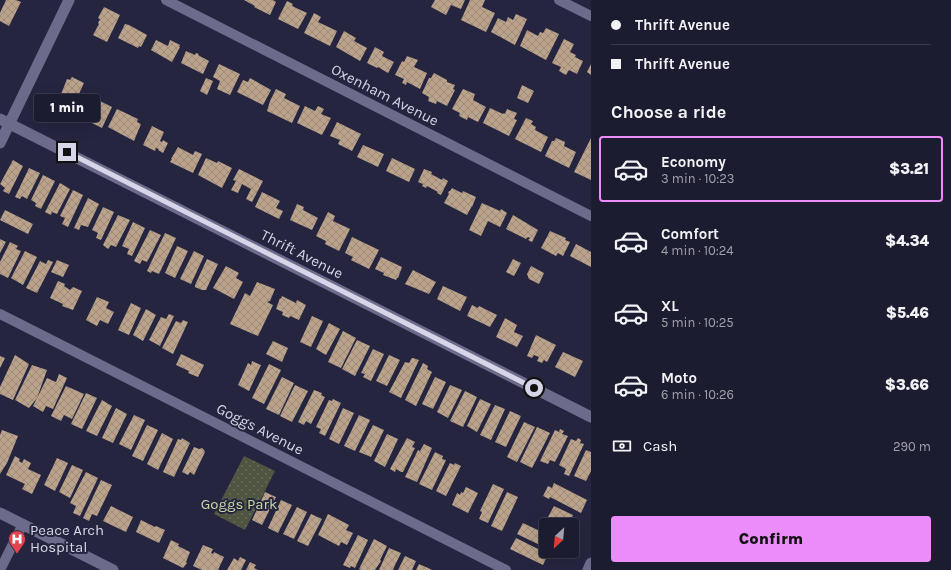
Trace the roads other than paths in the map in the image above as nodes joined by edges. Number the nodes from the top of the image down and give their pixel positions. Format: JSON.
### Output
{"nodes":[{"id":1,"x":69,"y":0,"type":"edge"},
{"id":2,"x":166,"y":0,"type":"edge"},
{"id":3,"x":559,"y":0,"type":"edge"},
{"id":4,"x":591,"y":16,"type":"edge"},
{"id":5,"x":5,"y":121,"type":"edge"},
{"id":6,"x":0,"y":143,"type":"edge"},
{"id":7,"x":591,"y":216,"type":"edge"},
{"id":8,"x":0,"y":314,"type":"edge"},
{"id":9,"x":591,"y":417,"type":"edge"},
{"id":10,"x":0,"y":513,"type":"edge"},
{"id":11,"x":23,"y":524,"type":"junction"},
{"id":12,"x":591,"y":564,"type":"edge"},
{"id":13,"x":0,"y":570,"type":"edge"},
{"id":14,"x":113,"y":570,"type":"edge"},
{"id":15,"x":506,"y":570,"type":"edge"},
{"id":16,"x":588,"y":570,"type":"edge"}],
"edges":[{"from":1,"to":5,"type":"street"},
{"from":2,"to":7,"type":"street","name":"Oxenham Avenue"},
{"from":3,"to":4,"type":"street"},
{"from":5,"to":6,"type":"street"},
{"from":5,"to":9,"type":"street","name":"Thrift Avenue"},
{"from":8,"to":15,"type":"street","name":"Goggs Avenue"},
{"from":10,"to":11,"type":"street"},
{"from":11,"to":13,"type":"street"},
{"from":11,"to":14,"type":"street"},
{"from":12,"to":16,"type":"street"}]}
